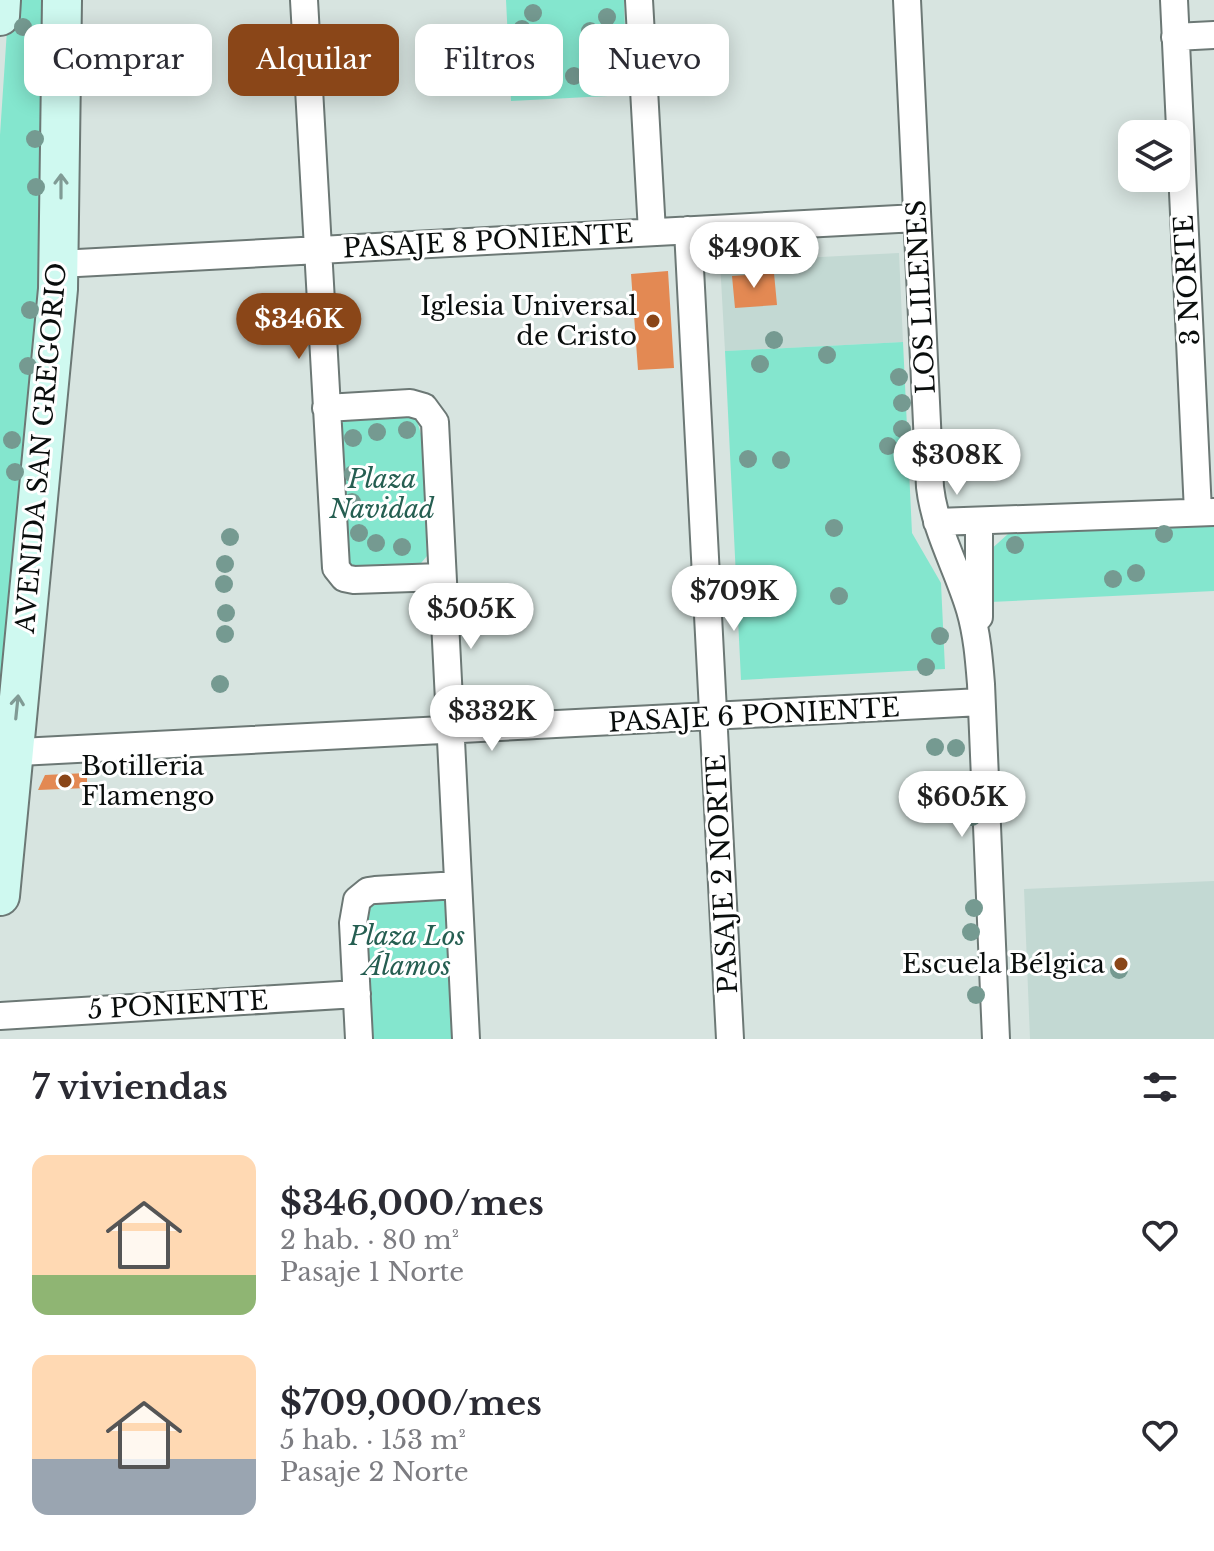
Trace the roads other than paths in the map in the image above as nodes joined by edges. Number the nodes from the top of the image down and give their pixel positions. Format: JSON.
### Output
{"nodes":[{"id":1,"x":1,"y":0,"type":"edge"},
{"id":2,"x":62,"y":0,"type":"edge"},
{"id":3,"x":304,"y":0,"type":"edge"},
{"id":4,"x":639,"y":0,"type":"edge"},
{"id":5,"x":907,"y":0,"type":"edge"},
{"id":6,"x":1174,"y":0,"type":"edge"},
{"id":7,"x":0,"y":16,"type":"edge"},
{"id":8,"x":1214,"y":35,"type":"edge"},
{"id":9,"x":1175,"y":37,"type":"junction"},
{"id":10,"x":917,"y":218,"type":"junction"},
{"id":11,"x":688,"y":230,"type":"junction"},
{"id":12,"x":652,"y":232,"type":"junction"},
{"id":13,"x":318,"y":250,"type":"junction"},
{"id":14,"x":59,"y":264,"type":"junction"},
{"id":15,"x":326,"y":408,"type":"junction"},
{"id":16,"x":1206,"y":512,"type":"edge"},
{"id":17,"x":979,"y":521,"type":"junction"},
{"id":18,"x":937,"y":522,"type":"junction"},
{"id":19,"x":442,"y":577,"type":"junction"},
{"id":20,"x":976,"y":635,"type":"junction"},
{"id":21,"x":981,"y":702,"type":"junction"},
{"id":22,"x":713,"y":717,"type":"junction"},
{"id":23,"x":450,"y":730,"type":"junction"},
{"id":24,"x":7,"y":753,"type":"edge"},
{"id":25,"x":458,"y":885,"type":"junction"},
{"id":26,"x":0,"y":896,"type":"edge"},
{"id":27,"x":357,"y":994,"type":"junction"},
{"id":28,"x":0,"y":1016,"type":"edge"},
{"id":29,"x":359,"y":1039,"type":"edge"},
{"id":30,"x":466,"y":1039,"type":"edge"},
{"id":31,"x":730,"y":1039,"type":"edge"},
{"id":32,"x":996,"y":1039,"type":"edge"}],
"edges":[{"from":1,"to":7,"type":"main road"},
{"from":14,"to":2,"type":"main road","name":"AVENIDA SAN GREGORIO","one_way":true},
{"from":3,"to":13,"type":"street"},
{"from":4,"to":12,"type":"street"},
{"from":5,"to":10,"type":"street","name":"LOS LILENES"},
{"from":6,"to":9,"type":"street","name":"3 NORTE"},
{"from":8,"to":9,"type":"street"},
{"from":9,"to":16,"type":"street","name":"3 NORTE"},
{"from":10,"to":11,"type":"street","name":"PASAJE 8 PONIENTE"},
{"from":10,"to":18,"type":"street","name":"LOS LILENES"},
{"from":11,"to":12,"type":"street","name":"PASAJE 8 PONIENTE"},
{"from":11,"to":22,"type":"street","name":"PASAJE 2 NORTE"},
{"from":12,"to":13,"type":"street","name":"PASAJE 8 PONIENTE"},
{"from":13,"to":14,"type":"street","name":"PASAJE 8 PONIENTE"},
{"from":13,"to":15,"type":"street"},
{"from":24,"to":14,"type":"main road","name":"AVENIDA SAN GREGORIO","one_way":true},
{"from":15,"to":19,"type":"street"},
{"from":15,"to":19,"type":"street"},
{"from":16,"to":17,"type":"street"},
{"from":17,"to":18,"type":"street"},
{"from":17,"to":20,"type":"street","name":"LOS LILENES"},
{"from":18,"to":20,"type":"street","name":"LOS LILENES"},
{"from":19,"to":23,"type":"street"},
{"from":20,"to":21,"type":"street","name":"LOS LILENES"},
{"from":21,"to":22,"type":"street","name":"PASAJE 6 PONIENTE"},
{"from":21,"to":32,"type":"street","name":"LOS LILENES"},
{"from":22,"to":23,"type":"street","name":"PASAJE 6 PONIENTE"},
{"from":22,"to":31,"type":"street","name":"PASAJE 2 NORTE"},
{"from":23,"to":24,"type":"street","name":"PASAJE 6 PONIENTE"},
{"from":23,"to":25,"type":"street"},
{"from":24,"to":26,"type":"main road","name":"AVENIDA SAN GREGORIO"},
{"from":25,"to":27,"type":"street"},
{"from":25,"to":30,"type":"street"},
{"from":27,"to":28,"type":"street","name":"5 PONIENTE"},
{"from":27,"to":29,"type":"street"}]}
